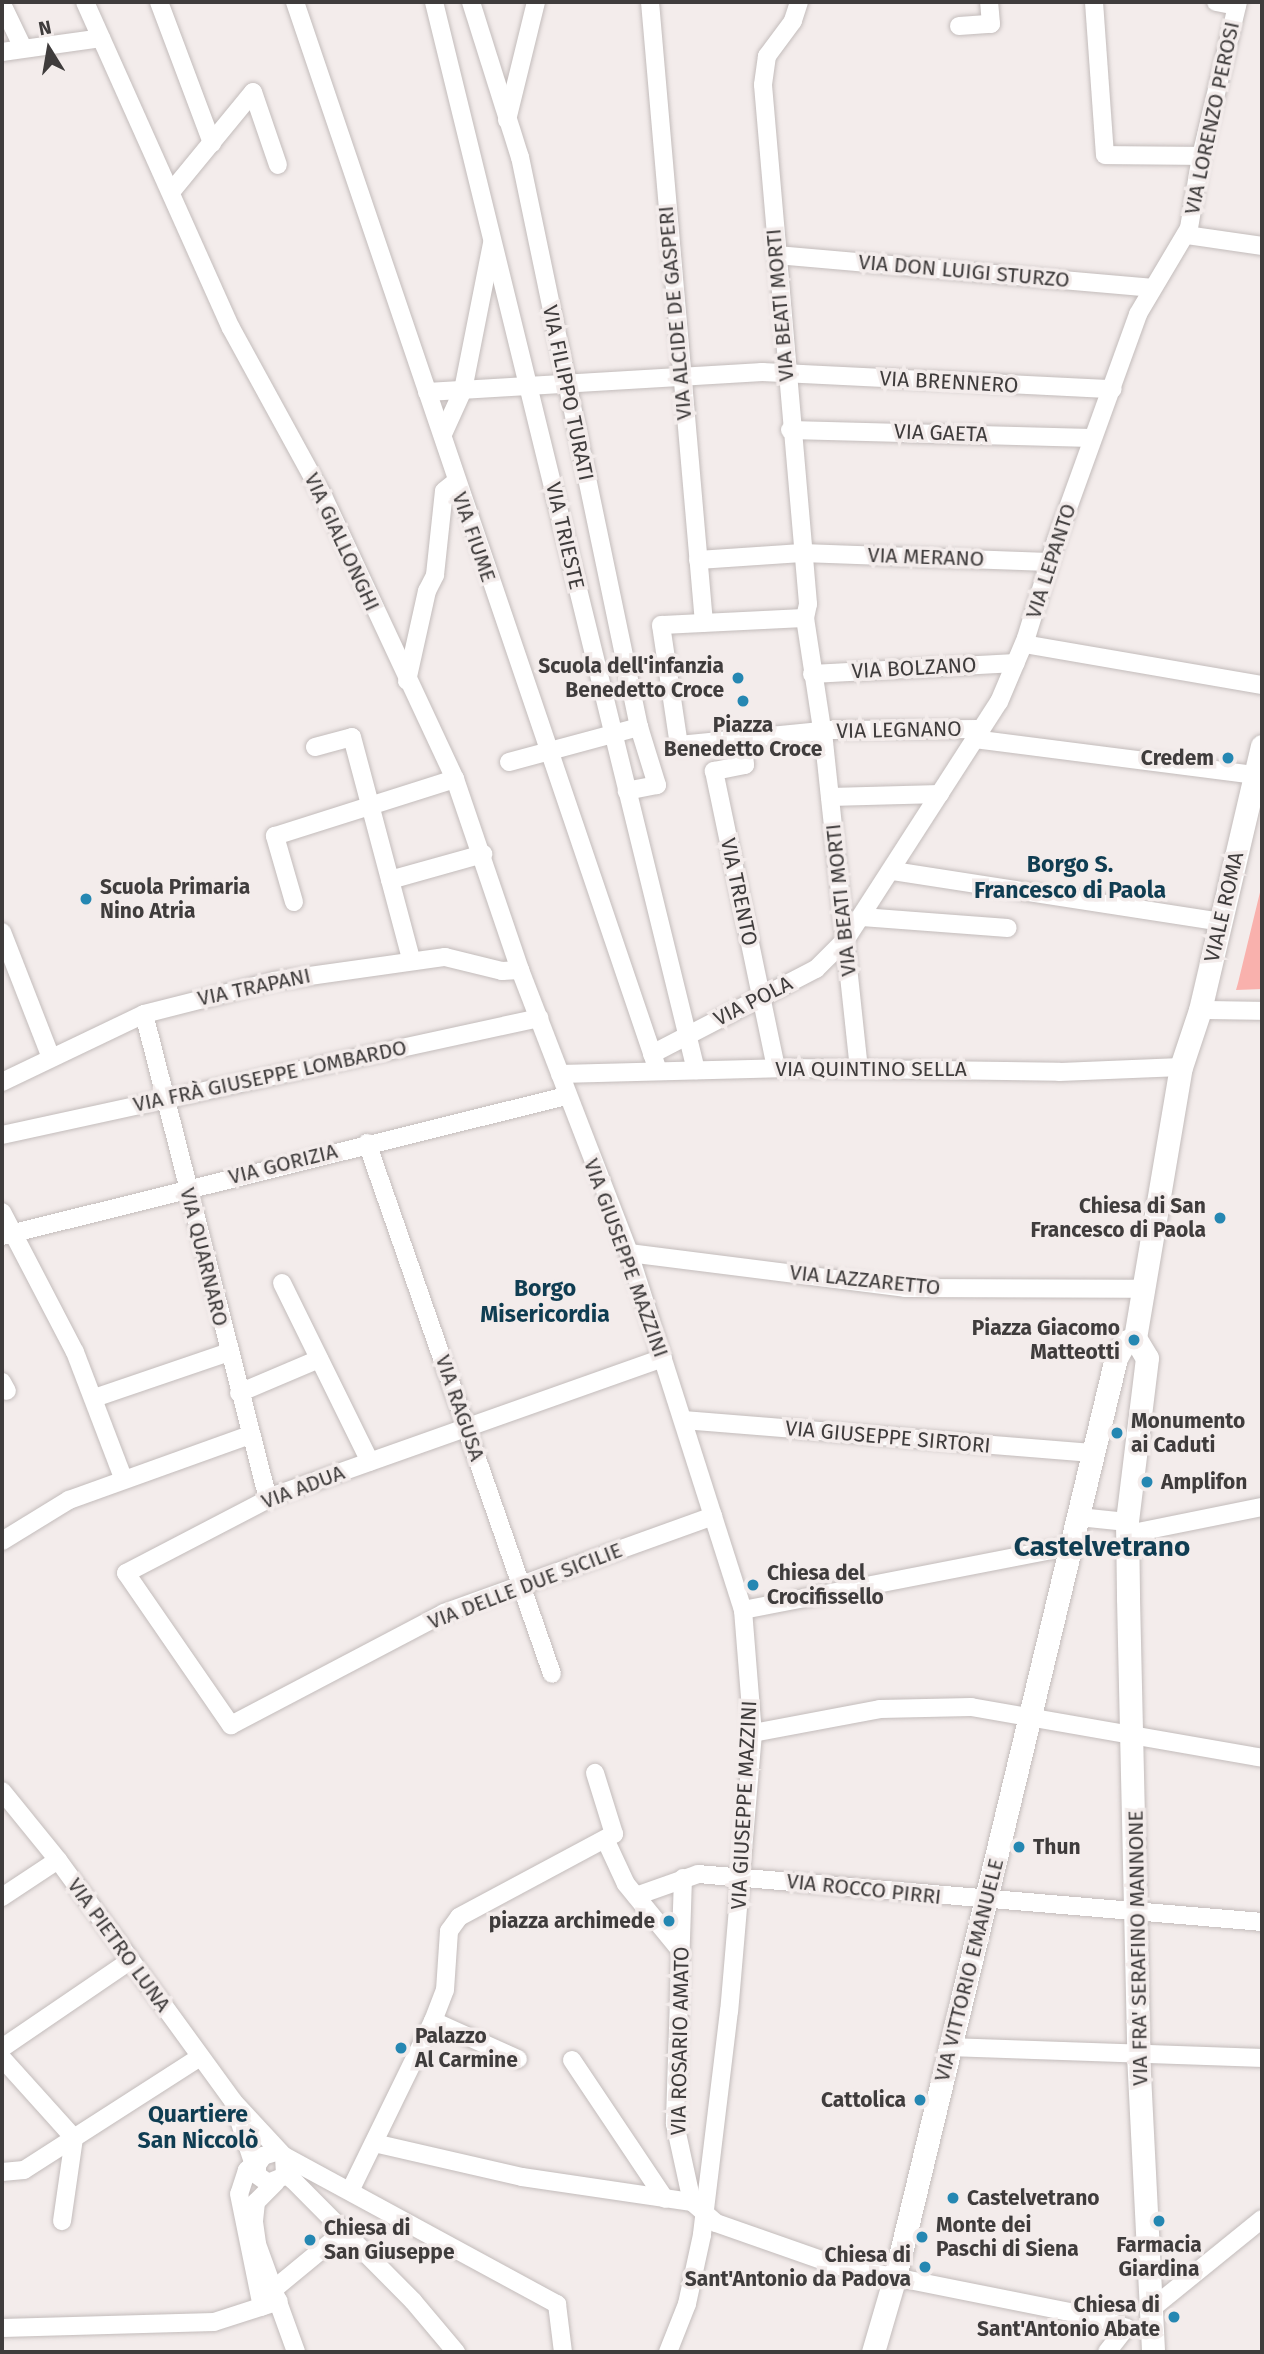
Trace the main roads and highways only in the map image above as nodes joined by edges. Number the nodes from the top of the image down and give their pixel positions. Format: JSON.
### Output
{"nodes":[{"id":1,"x":1262,"y":746,"type":"edge"},
{"id":2,"x":1135,"y":1338,"type":"junction"},
{"id":3,"x":1151,"y":2326,"type":"edge"},
{"id":4,"x":873,"y":2352,"type":"edge"}],
"edges":[{"from":1,"to":2,"type":"main road","name":"VIALE ROMA"},
{"from":2,"to":3,"type":"main road","name":"VIA FRA' SERAFINO MANNONE"},
{"from":2,"to":4,"type":"main road","name":"VIA VITTORIO EMANUELE"}]}
